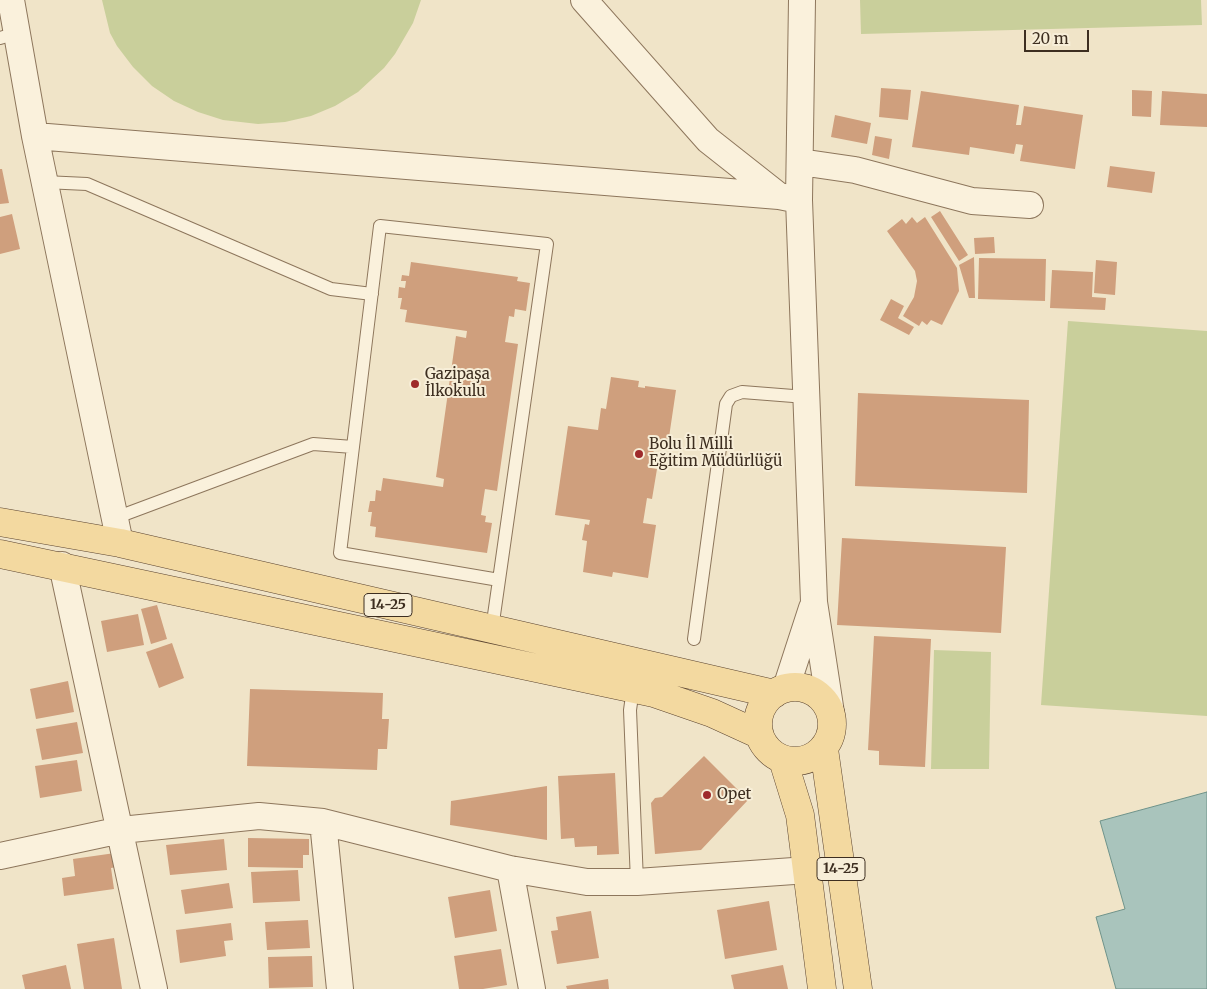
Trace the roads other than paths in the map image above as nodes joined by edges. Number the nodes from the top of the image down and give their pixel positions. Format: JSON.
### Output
{"nodes":[{"id":1,"x":11,"y":0,"type":"edge"},
{"id":2,"x":584,"y":0,"type":"edge"},
{"id":3,"x":802,"y":0,"type":"edge"},
{"id":4,"x":8,"y":36,"type":"edge"},
{"id":5,"x":35,"y":136,"type":"junction"},
{"id":6,"x":800,"y":162,"type":"junction"},
{"id":7,"x":44,"y":182,"type":"junction"},
{"id":8,"x":789,"y":198,"type":"junction"},
{"id":9,"x":1030,"y":206,"type":"dead end"},
{"id":10,"x":372,"y":294,"type":"junction"},
{"id":11,"x":806,"y":397,"type":"junction"},
{"id":12,"x":353,"y":447,"type":"junction"},
{"id":13,"x":0,"y":522,"type":"edge"},
{"id":14,"x":118,"y":531,"type":"junction"},
{"id":15,"x":0,"y":554,"type":"edge"},
{"id":16,"x":62,"y":565,"type":"junction"},
{"id":17,"x":499,"y":580,"type":"junction"},
{"id":18,"x":814,"y":602,"type":"junction"},
{"id":19,"x":492,"y":629,"type":"junction"},
{"id":20,"x":694,"y":639,"type":"dead end"},
{"id":21,"x":633,"y":689,"type":"junction"},
{"id":22,"x":780,"y":691,"type":"junction"},
{"id":23,"x":831,"y":712,"type":"junction"},
{"id":24,"x":758,"y":734,"type":"junction"},
{"id":25,"x":824,"y":749,"type":"junction"},
{"id":26,"x":783,"y":760,"type":"junction"},
{"id":27,"x":323,"y":822,"type":"junction"},
{"id":28,"x":121,"y":830,"type":"junction"},
{"id":29,"x":0,"y":856,"type":"edge"},
{"id":30,"x":510,"y":869,"type":"junction"},
{"id":31,"x":808,"y":870,"type":"junction"},
{"id":32,"x":637,"y":882,"type":"junction"},
{"id":33,"x":154,"y":989,"type":"edge"},
{"id":34,"x":340,"y":989,"type":"edge"},
{"id":35,"x":532,"y":989,"type":"edge"},
{"id":36,"x":822,"y":989,"type":"edge"},
{"id":37,"x":858,"y":989,"type":"edge"}],
"edges":[{"from":1,"to":4,"type":"street"},
{"from":2,"to":8,"type":"street"},
{"from":3,"to":6,"type":"street"},
{"from":4,"to":5,"type":"street"},
{"from":5,"to":7,"type":"street"},
{"from":5,"to":8,"type":"street"},
{"from":6,"to":8,"type":"street"},
{"from":6,"to":9,"type":"street"},
{"from":7,"to":10,"type":"lane"},
{"from":7,"to":14,"type":"street"},
{"from":8,"to":11,"type":"street"},
{"from":10,"to":12,"type":"lane"},
{"from":10,"to":17,"type":"lane"},
{"from":11,"to":18,"type":"street"},
{"from":11,"to":20,"type":"lane"},
{"from":12,"to":14,"type":"lane"},
{"from":12,"to":17,"type":"lane"},
{"from":13,"to":14,"type":"main road","number":"14-25"},
{"from":14,"to":19,"type":"main road","number":"14-25"},
{"from":15,"to":16,"type":"main road","number":"14-25"},
{"from":16,"to":21,"type":"main road","number":"14-25"},
{"from":16,"to":28,"type":"street"},
{"from":17,"to":19,"type":"lane"},
{"from":18,"to":22,"type":"street"},
{"from":18,"to":23,"type":"street"},
{"from":19,"to":22,"type":"main road","number":"14-25"},
{"from":21,"to":24,"type":"main road","number":"14-25"},
{"from":21,"to":32,"type":"lane"},
{"from":22,"to":23,"type":"main road","number":"14-25"},
{"from":22,"to":24,"type":"main road"},
{"from":23,"to":25,"type":"main road","number":"14-25"},
{"from":24,"to":26,"type":"main road","number":"14-25"},
{"from":25,"to":26,"type":"main road"},
{"from":25,"to":37,"type":"main road","number":"14-25"},
{"from":26,"to":31,"type":"main road","number":"14-25"},
{"from":27,"to":28,"type":"street"},
{"from":27,"to":30,"type":"street"},
{"from":27,"to":34,"type":"street"},
{"from":28,"to":29,"type":"street"},
{"from":28,"to":33,"type":"street"},
{"from":30,"to":32,"type":"street"},
{"from":30,"to":35,"type":"street"},
{"from":31,"to":32,"type":"street"},
{"from":31,"to":36,"type":"main road","number":"14-25"}]}
